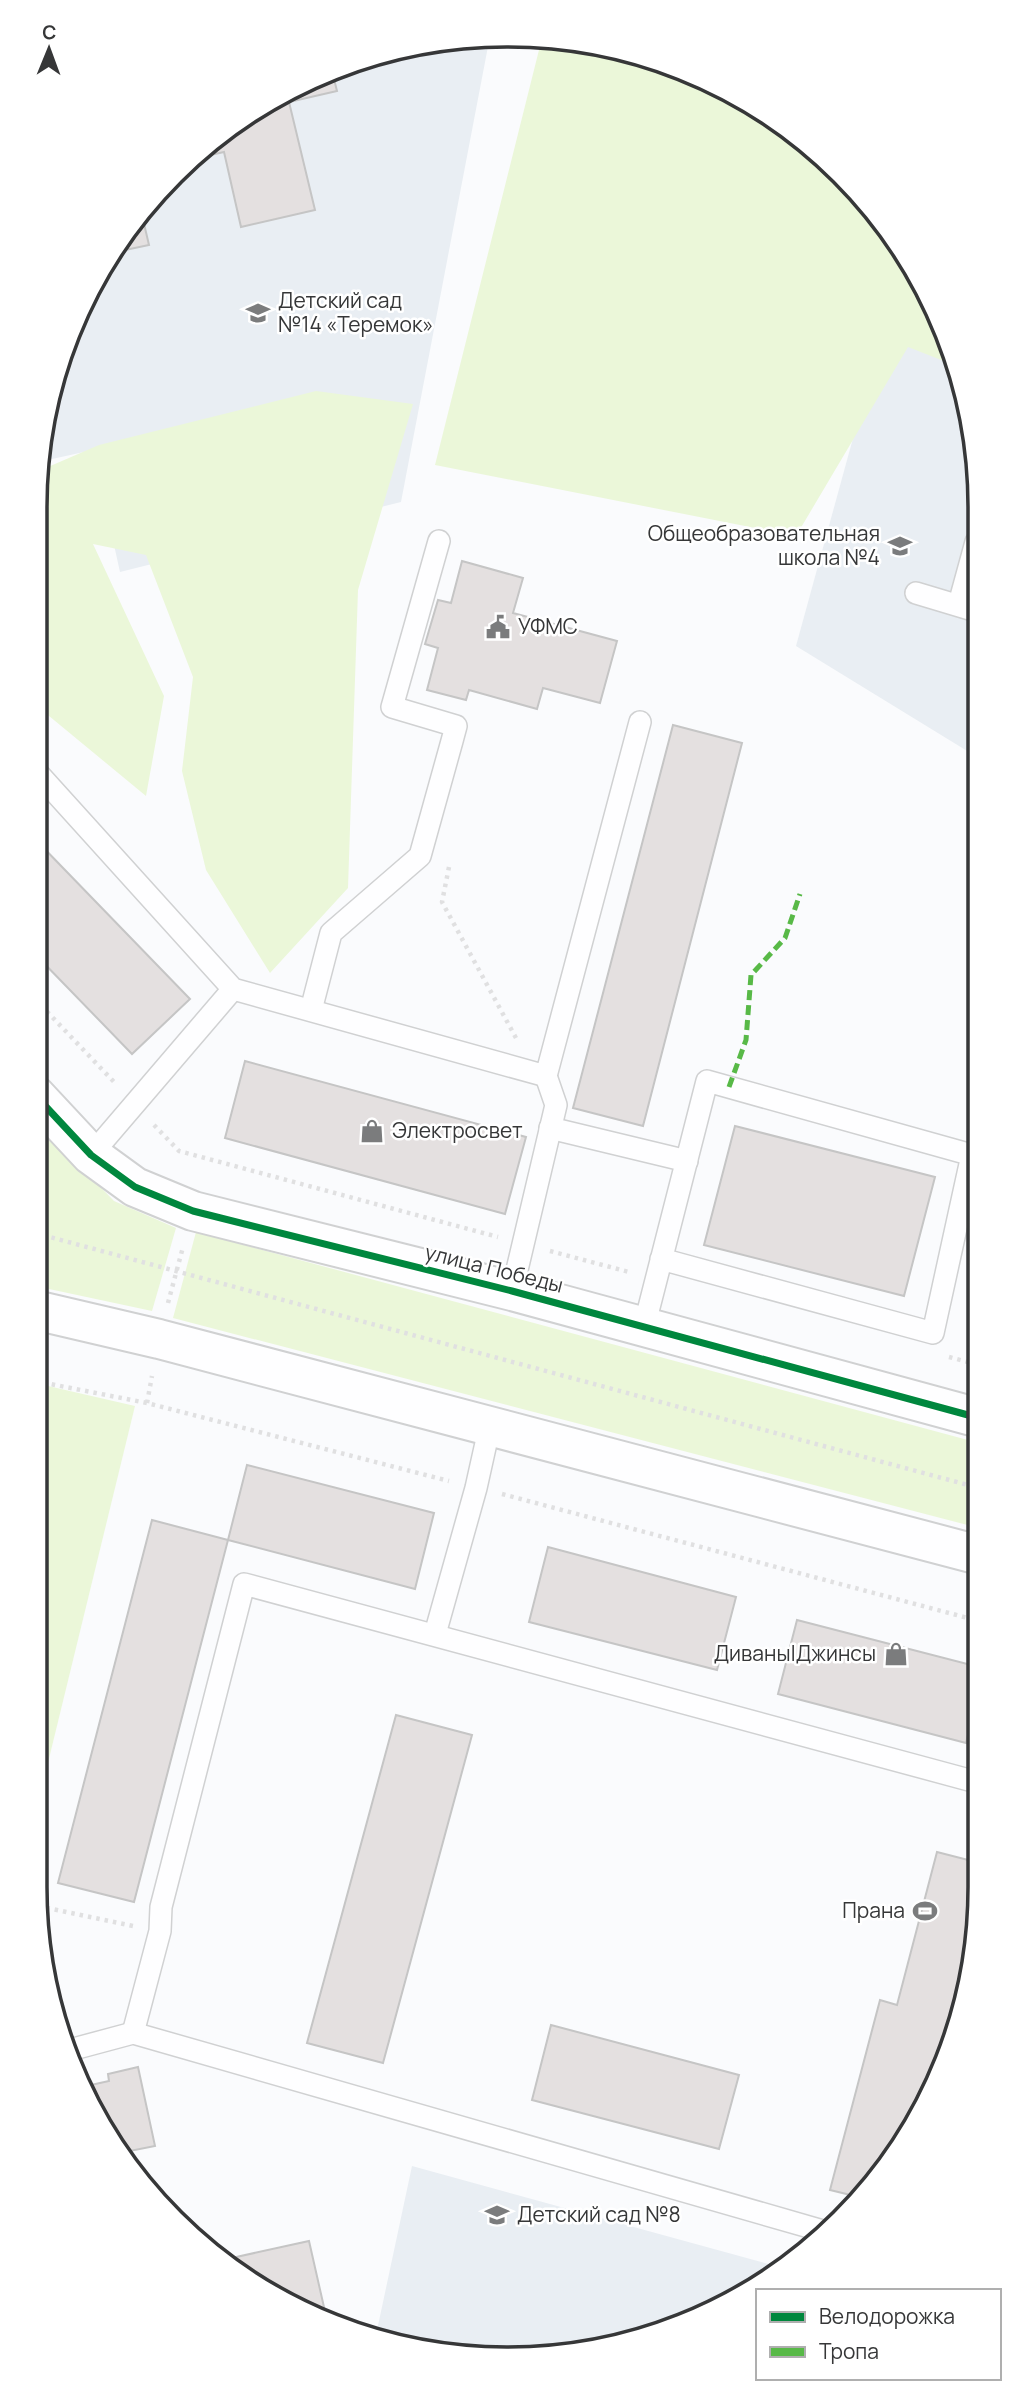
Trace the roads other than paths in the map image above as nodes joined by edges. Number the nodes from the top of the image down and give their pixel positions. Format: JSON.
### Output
{"nodes":[{"id":1,"x":439,"y":541,"type":"dead end"},
{"id":2,"x":916,"y":593,"type":"dead end"},
{"id":3,"x":968,"y":607,"type":"edge"},
{"id":4,"x":640,"y":722,"type":"dead end"},
{"id":5,"x":47,"y":783,"type":"edge"},
{"id":6,"x":233,"y":989,"type":"junction"},
{"id":7,"x":311,"y":1010,"type":"junction"},
{"id":8,"x":546,"y":1076,"type":"junction"},
{"id":9,"x":47,"y":1107,"type":"edge"},
{"id":10,"x":550,"y":1128,"type":"junction"},
{"id":11,"x":968,"y":1154,"type":"edge"},
{"id":12,"x":91,"y":1155,"type":"junction"},
{"id":13,"x":687,"y":1161,"type":"junction"},
{"id":14,"x":968,"y":1173,"type":"edge"},
{"id":15,"x":662,"y":1259,"type":"junction"},
{"id":16,"x":512,"y":1291,"type":"junction"},
{"id":17,"x":47,"y":1313,"type":"edge"},
{"id":18,"x":644,"y":1327,"type":"junction"},
{"id":19,"x":968,"y":1415,"type":"edge"},
{"id":20,"x":490,"y":1424,"type":"junction"},
{"id":21,"x":968,"y":1552,"type":"edge"},
{"id":22,"x":435,"y":1634,"type":"junction"},
{"id":23,"x":968,"y":1780,"type":"edge"},
{"id":24,"x":133,"y":2033,"type":"junction"},
{"id":25,"x":77,"y":2048,"type":"edge"},
{"id":26,"x":815,"y":2229,"type":"edge"}],
"edges":[{"from":1,"to":7,"type":"lane"},
{"from":2,"to":3,"type":"lane"},
{"from":4,"to":8,"type":"lane"},
{"from":5,"to":6,"type":"lane"},
{"from":6,"to":7,"type":"lane"},
{"from":6,"to":12,"type":"lane"},
{"from":7,"to":8,"type":"lane"},
{"from":8,"to":10,"type":"lane"},
{"from":9,"to":12,"type":"street","name":"улица Победы"},
{"from":10,"to":13,"type":"lane"},
{"from":10,"to":16,"type":"lane"},
{"from":11,"to":13,"type":"lane"},
{"from":12,"to":16,"type":"street","name":"улица Победы"},
{"from":13,"to":15,"type":"lane"},
{"from":14,"to":15,"type":"lane"},
{"from":15,"to":18,"type":"lane"},
{"from":16,"to":18,"type":"street","name":"улица Победы"},
{"from":17,"to":20,"type":"street"},
{"from":18,"to":19,"type":"street","name":"улица Победы"},
{"from":20,"to":21,"type":"street"},
{"from":20,"to":22,"type":"lane"},
{"from":22,"to":23,"type":"lane"},
{"from":22,"to":24,"type":"lane"},
{"from":24,"to":25,"type":"lane"},
{"from":24,"to":26,"type":"lane"}]}
